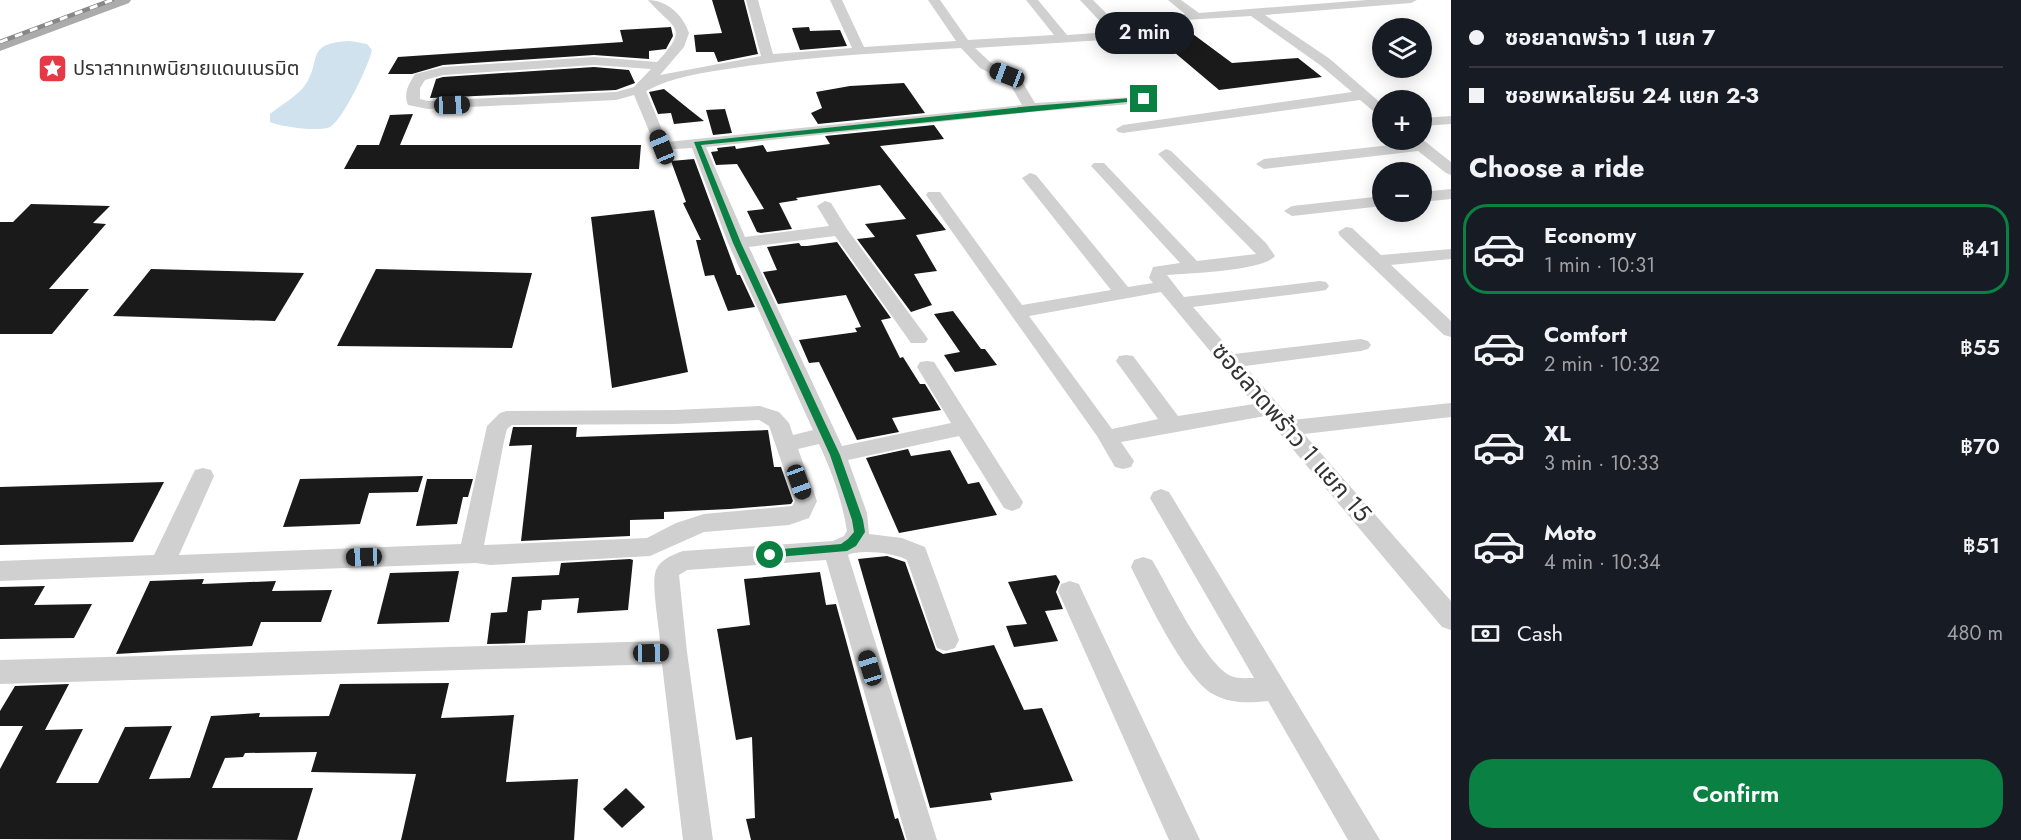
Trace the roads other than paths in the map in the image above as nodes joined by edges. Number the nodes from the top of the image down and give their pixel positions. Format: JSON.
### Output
{"nodes":[{"id":1,"x":95,"y":0,"type":"edge"},
{"id":2,"x":124,"y":0,"type":"edge"},
{"id":3,"x":654,"y":0,"type":"edge"},
{"id":4,"x":752,"y":0,"type":"edge"},
{"id":5,"x":836,"y":0,"type":"edge"},
{"id":6,"x":934,"y":0,"type":"edge"},
{"id":7,"x":1032,"y":0,"type":"edge"},
{"id":8,"x":1086,"y":0,"type":"edge"},
{"id":9,"x":1173,"y":0,"type":"edge"},
{"id":10,"x":1265,"y":0,"type":"edge"},
{"id":11,"x":1411,"y":0,"type":"edge"},
{"id":12,"x":1364,"y":2,"type":"edge"},
{"id":13,"x":1281,"y":11,"type":"junction"},
{"id":14,"x":1254,"y":13,"type":"junction"},
{"id":15,"x":1196,"y":17,"type":"junction"},
{"id":16,"x":1107,"y":21,"type":"junction"},
{"id":17,"x":0,"y":34,"type":"edge"},
{"id":18,"x":1064,"y":39,"type":"junction"},
{"id":19,"x":0,"y":46,"type":"edge"},
{"id":20,"x":966,"y":46,"type":"junction"},
{"id":21,"x":860,"y":51,"type":"junction"},
{"id":22,"x":768,"y":59,"type":"junction"},
{"id":23,"x":660,"y":66,"type":"junction"},
{"id":24,"x":639,"y":90,"type":"junction"},
{"id":25,"x":1363,"y":95,"type":"junction"},
{"id":26,"x":1144,"y":99,"type":"dead end"},
{"id":27,"x":1372,"y":103,"type":"edge"},
{"id":28,"x":1031,"y":108,"type":"junction"},
{"id":29,"x":1451,"y":120,"type":"edge"},
{"id":30,"x":1432,"y":121,"type":"edge"},
{"id":31,"x":1123,"y":129,"type":"dead end"},
{"id":32,"x":697,"y":143,"type":"junction"},
{"id":33,"x":1372,"y":149,"type":"edge"},
{"id":34,"x":1426,"y":150,"type":"edge"},
{"id":35,"x":1166,"y":154,"type":"dead end"},
{"id":36,"x":1264,"y":164,"type":"dead end"},
{"id":37,"x":1099,"y":166,"type":"dead end"},
{"id":38,"x":1451,"y":170,"type":"edge"},
{"id":39,"x":1030,"y":178,"type":"dead end"},
{"id":40,"x":1451,"y":194,"type":"edge"},
{"id":41,"x":934,"y":195,"type":"dead end"},
{"id":42,"x":1432,"y":196,"type":"edge"},
{"id":43,"x":1372,"y":202,"type":"edge"},
{"id":44,"x":825,"y":206,"type":"dead end"},
{"id":45,"x":1292,"y":211,"type":"dead end"},
{"id":46,"x":839,"y":230,"type":"junction"},
{"id":47,"x":1346,"y":232,"type":"dead end"},
{"id":48,"x":737,"y":243,"type":"junction"},
{"id":49,"x":1451,"y":254,"type":"edge"},
{"id":50,"x":1378,"y":261,"type":"junction"},
{"id":51,"x":1192,"y":266,"type":"junction"},
{"id":52,"x":1166,"y":286,"type":"junction"},
{"id":53,"x":1320,"y":286,"type":"dead end"},
{"id":54,"x":1124,"y":294,"type":"junction"},
{"id":55,"x":1181,"y":303,"type":"junction"},
{"id":56,"x":1017,"y":312,"type":"junction"},
{"id":57,"x":1451,"y":331,"type":"edge"},
{"id":58,"x":918,"y":339,"type":"dead end"},
{"id":59,"x":1360,"y":345,"type":"dead end"},
{"id":60,"x":1126,"y":361,"type":"dead end"},
{"id":61,"x":1231,"y":361,"type":"junction"},
{"id":62,"x":927,"y":367,"type":"dead end"},
{"id":63,"x":1271,"y":408,"type":"junction"},
{"id":64,"x":1451,"y":410,"type":"edge"},
{"id":65,"x":1173,"y":424,"type":"junction"},
{"id":66,"x":965,"y":427,"type":"junction"},
{"id":67,"x":1288,"y":428,"type":"junction"},
{"id":68,"x":1102,"y":430,"type":"dead end"},
{"id":69,"x":824,"y":435,"type":"junction"},
{"id":70,"x":786,"y":444,"type":"junction"},
{"id":71,"x":835,"y":455,"type":"junction"},
{"id":72,"x":1123,"y":461,"type":"dead end"},
{"id":73,"x":203,"y":476,"type":"dead end"},
{"id":74,"x":1161,"y":498,"type":"dead end"},
{"id":75,"x":1012,"y":502,"type":"dead end"},
{"id":76,"x":844,"y":546,"type":"junction"},
{"id":77,"x":476,"y":553,"type":"junction"},
{"id":78,"x":162,"y":564,"type":"junction"},
{"id":79,"x":1143,"y":567,"type":"dead end"},
{"id":80,"x":0,"y":571,"type":"edge"},
{"id":81,"x":1070,"y":591,"type":"dead end"},
{"id":82,"x":1451,"y":619,"type":"edge"},
{"id":83,"x":946,"y":640,"type":"dead end"},
{"id":84,"x":674,"y":652,"type":"junction"},
{"id":85,"x":0,"y":672,"type":"edge"},
{"id":86,"x":1273,"y":689,"type":"junction"},
{"id":87,"x":698,"y":840,"type":"edge"},
{"id":88,"x":922,"y":840,"type":"edge"},
{"id":89,"x":1185,"y":840,"type":"edge"},
{"id":90,"x":1365,"y":840,"type":"edge"}],
"edges":[{"from":1,"to":17,"type":"main road"},
{"from":2,"to":19,"type":"main road"},
{"from":3,"to":23,"type":"street"},
{"from":4,"to":22,"type":"street"},
{"from":5,"to":21,"type":"street"},
{"from":6,"to":20,"type":"street"},
{"from":7,"to":18,"type":"street"},
{"from":8,"to":16,"type":"street"},
{"from":9,"to":15,"type":"street"},
{"from":10,"to":13,"type":"street"},
{"from":11,"to":12,"type":"street"},
{"from":12,"to":13,"type":"street"},
{"from":13,"to":14,"type":"street"},
{"from":14,"to":15,"type":"street"},
{"from":14,"to":25,"type":"street"},
{"from":15,"to":16,"type":"street"},
{"from":16,"to":18,"type":"street"},
{"from":18,"to":20,"type":"street"},
{"from":20,"to":21,"type":"street"},
{"from":20,"to":28,"type":"street"},
{"from":21,"to":22,"type":"street"},
{"from":22,"to":24,"type":"street"},
{"from":23,"to":24,"type":"street"},
{"from":23,"to":24,"type":"street"},
{"from":24,"to":32,"type":"street"},
{"from":25,"to":27,"type":"street"},
{"from":25,"to":31,"type":"street"},
{"from":26,"to":28,"type":"street"},
{"from":28,"to":32,"type":"street"},
{"from":29,"to":30,"type":"street"},
{"from":32,"to":48,"type":"street"},
{"from":33,"to":36,"type":"street"},
{"from":34,"to":38,"type":"street"},
{"from":35,"to":51,"type":"street"},
{"from":37,"to":51,"type":"street"},
{"from":39,"to":54,"type":"street"},
{"from":40,"to":42,"type":"street"},
{"from":41,"to":56,"type":"street"},
{"from":43,"to":45,"type":"street"},
{"from":44,"to":46,"type":"street"},
{"from":46,"to":48,"type":"street"},
{"from":46,"to":58,"type":"street"},
{"from":47,"to":50,"type":"street"},
{"from":48,"to":69,"type":"street"},
{"from":49,"to":50,"type":"street"},
{"from":50,"to":57,"type":"street"},
{"from":51,"to":52,"type":"street"},
{"from":52,"to":54,"type":"street"},
{"from":52,"to":55,"type":"street","name":"ซอยลาดพร้าว 1 แยก 15"},
{"from":53,"to":55,"type":"street"},
{"from":54,"to":56,"type":"street"},
{"from":55,"to":61,"type":"street","name":"ซอยลาดพร้าว 1 แยก 15"},
{"from":56,"to":68,"type":"street"},
{"from":59,"to":61,"type":"street"},
{"from":60,"to":65,"type":"street"},
{"from":61,"to":63,"type":"street","name":"ซอยลาดพร้าว 1 แยก 15"},
{"from":62,"to":66,"type":"street"},
{"from":63,"to":65,"type":"street"},
{"from":63,"to":67,"type":"street","name":"ซอยลาดพร้าว 1 แยก 15"},
{"from":64,"to":67,"type":"street"},
{"from":65,"to":72,"type":"street"},
{"from":66,"to":71,"type":"street"},
{"from":66,"to":75,"type":"street"},
{"from":67,"to":82,"type":"street","name":"ซอยลาดพร้าว 1 แยก 15"},
{"from":69,"to":70,"type":"street"},
{"from":69,"to":71,"type":"street"},
{"from":70,"to":77,"type":"street"},
{"from":70,"to":77,"type":"street"},
{"from":71,"to":76,"type":"street"},
{"from":73,"to":78,"type":"street"},
{"from":74,"to":86,"type":"street"},
{"from":76,"to":83,"type":"street"},
{"from":76,"to":84,"type":"street"},
{"from":76,"to":88,"type":"street"},
{"from":77,"to":78,"type":"street"},
{"from":78,"to":80,"type":"street"},
{"from":79,"to":86,"type":"street"},
{"from":81,"to":89,"type":"street"},
{"from":84,"to":85,"type":"street"},
{"from":84,"to":87,"type":"street"},
{"from":86,"to":90,"type":"street"}]}
